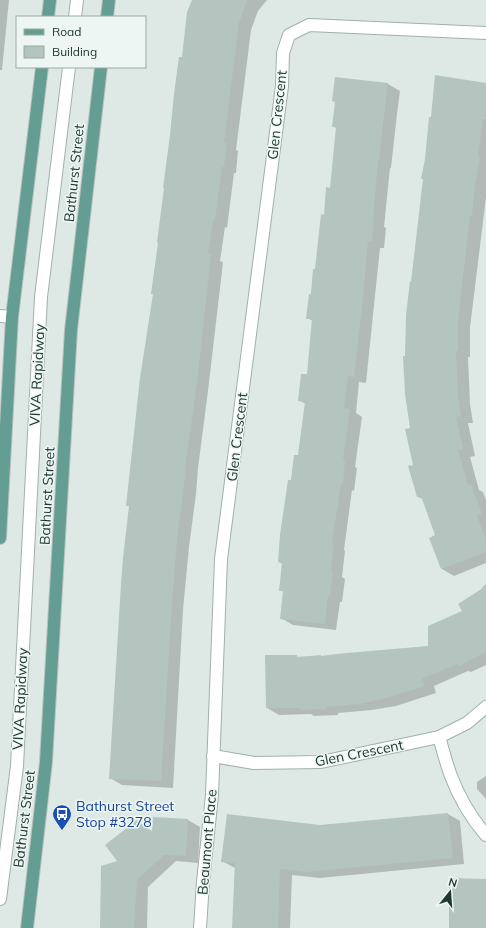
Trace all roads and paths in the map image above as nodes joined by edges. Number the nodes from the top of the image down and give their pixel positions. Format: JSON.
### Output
{"nodes":[{"id":1,"x":50,"y":0,"type":"edge"},
{"id":2,"x":77,"y":0,"type":"edge"},
{"id":3,"x":109,"y":0,"type":"edge"},
{"id":4,"x":48,"y":16,"type":"edge"},
{"id":5,"x":75,"y":16,"type":"edge"},
{"id":6,"x":107,"y":16,"type":"edge"},
{"id":7,"x":486,"y":33,"type":"edge"},
{"id":8,"x":42,"y":68,"type":"edge"},
{"id":9,"x":69,"y":68,"type":"edge"},
{"id":10,"x":101,"y":68,"type":"edge"},
{"id":11,"x":6,"y":316,"type":"edge"},
{"id":12,"x":0,"y":538,"type":"edge"},
{"id":13,"x":486,"y":707,"type":"edge"},
{"id":14,"x":439,"y":737,"type":"junction"},
{"id":15,"x":213,"y":756,"type":"junction"},
{"id":16,"x":486,"y":835,"type":"edge"},
{"id":17,"x":0,"y":899,"type":"edge"},
{"id":18,"x":27,"y":928,"type":"edge"},
{"id":19,"x":200,"y":928,"type":"edge"}],
"edges":[{"from":1,"to":4,"type":"main road"},
{"from":2,"to":5,"type":"street"},
{"from":3,"to":6,"type":"main road"},
{"from":7,"to":15,"type":"street","name":"Glen Crescent"},
{"from":8,"to":11,"type":"main road"},
{"from":9,"to":17,"type":"street","name":"VIVA Rapidway"},
{"from":10,"to":18,"type":"main road","name":"Bathurst Street"},
{"from":11,"to":12,"type":"main road"},
{"from":13,"to":14,"type":"street","name":"Glen Crescent"},
{"from":14,"to":15,"type":"street","name":"Glen Crescent"},
{"from":14,"to":16,"type":"street"},
{"from":15,"to":19,"type":"street","name":"Beaumont Place"}]}
